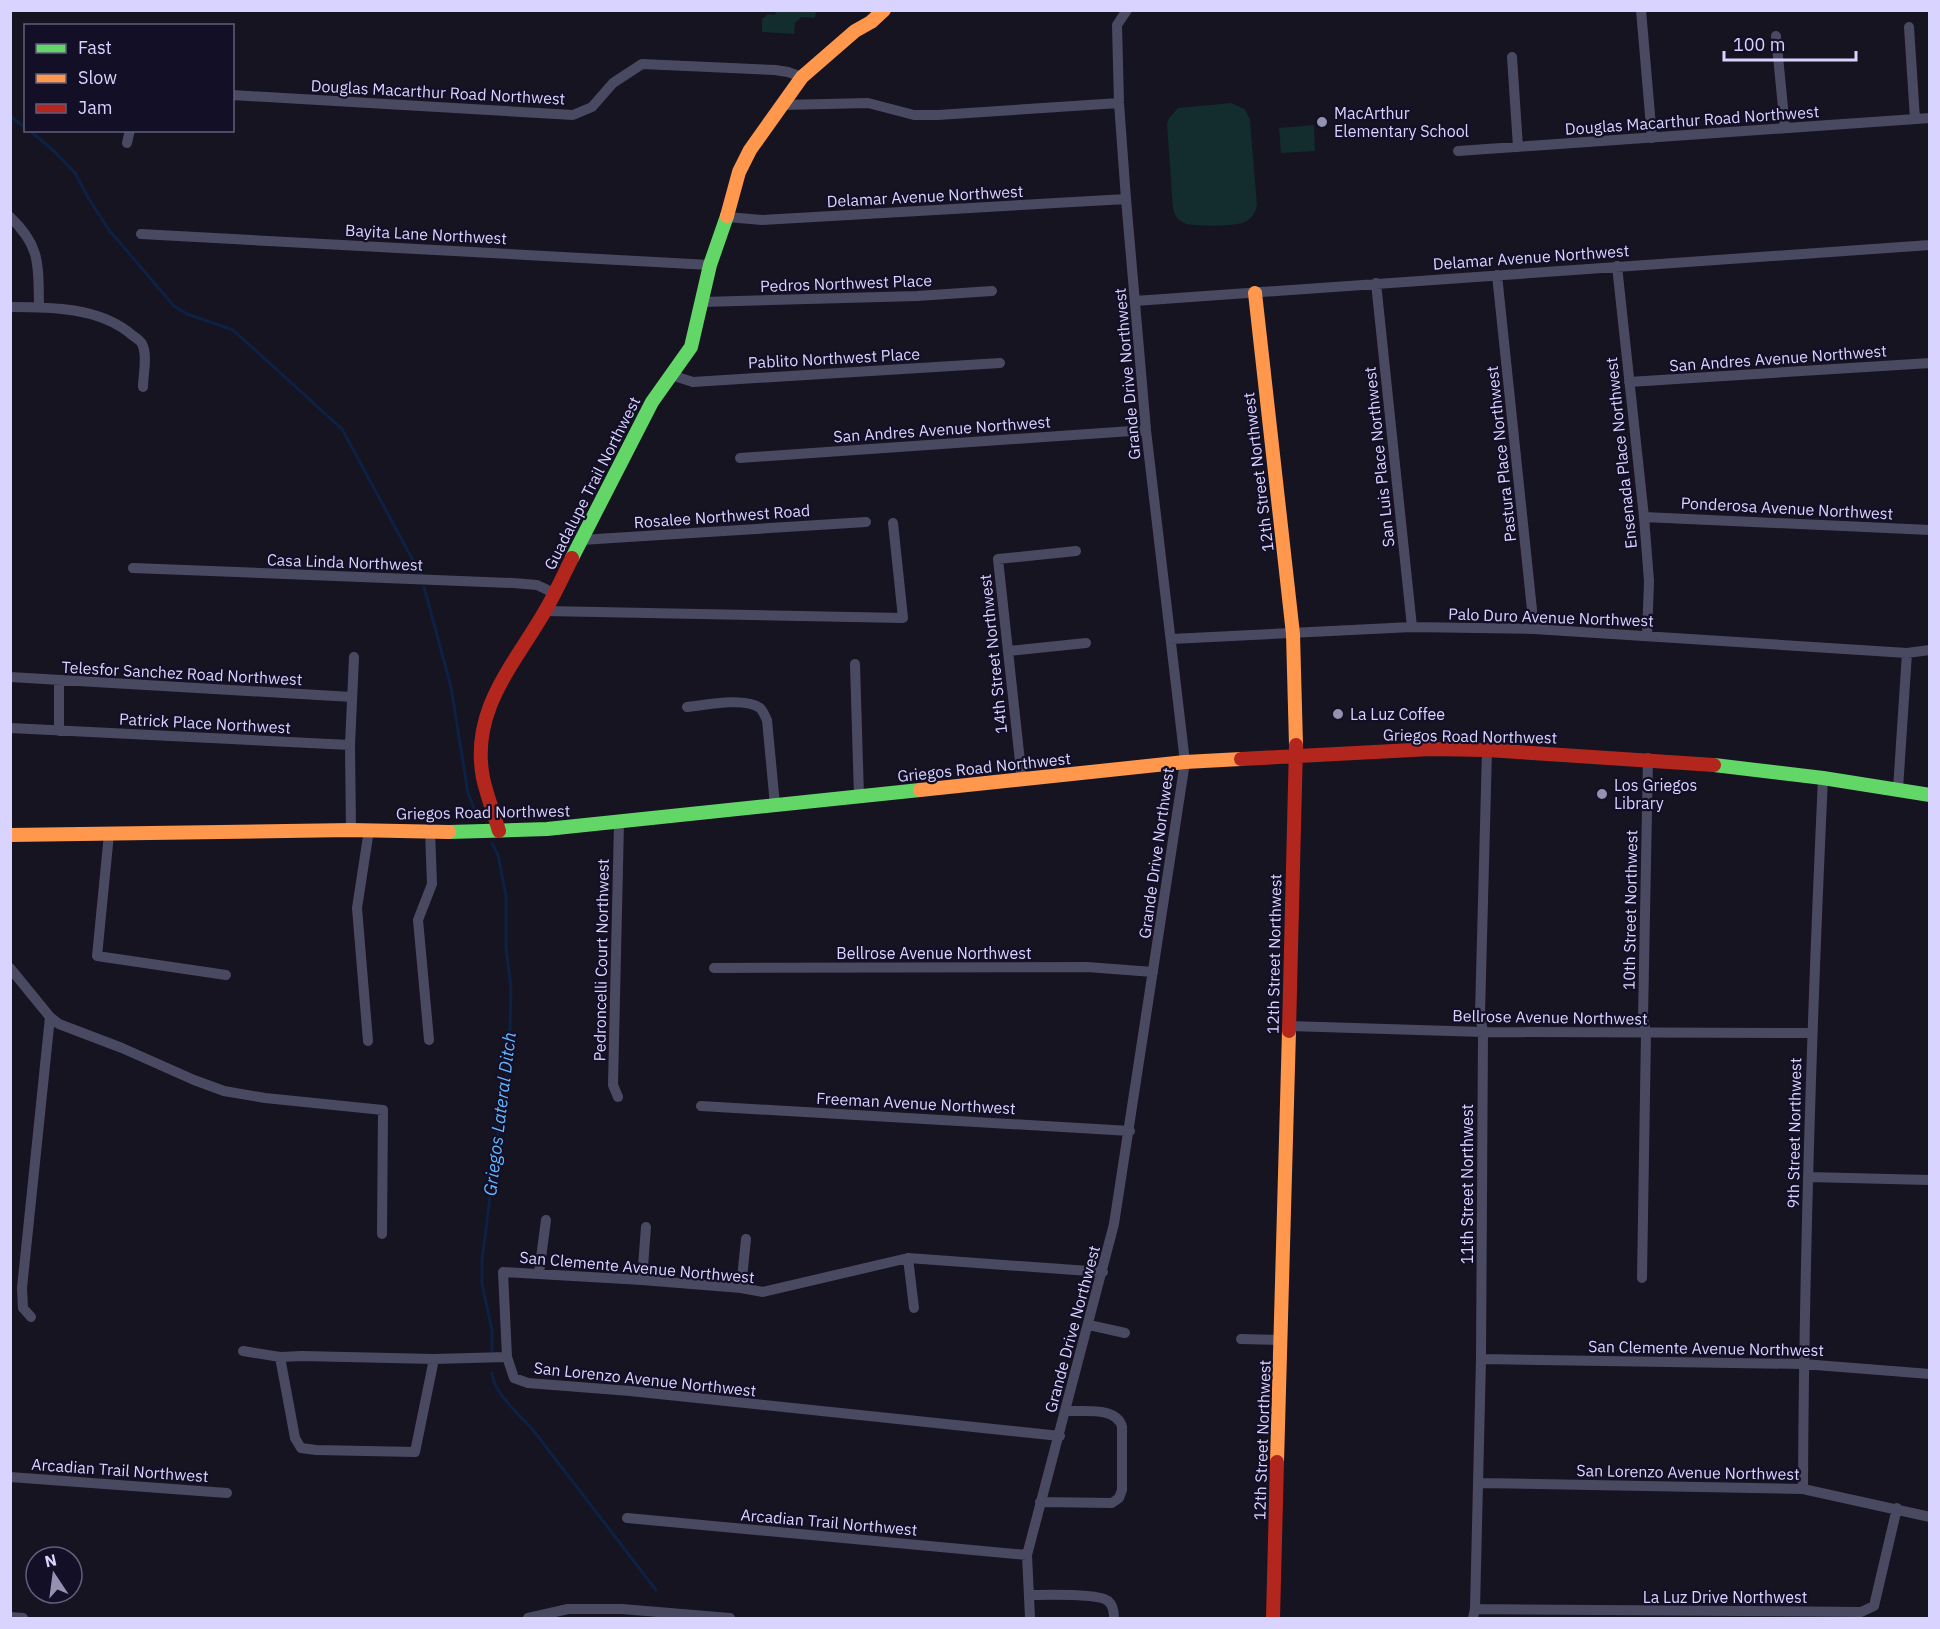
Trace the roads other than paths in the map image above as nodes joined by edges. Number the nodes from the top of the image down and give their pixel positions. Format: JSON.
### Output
{"nodes":[{"id":1,"x":884,"y":10,"type":"edge"},
{"id":2,"x":1127,"y":10,"type":"edge"},
{"id":3,"x":1641,"y":10,"type":"edge"},
{"id":4,"x":1909,"y":27,"type":"dead end"},
{"id":5,"x":1776,"y":36,"type":"dead end"},
{"id":6,"x":1512,"y":57,"type":"dead end"},
{"id":7,"x":802,"y":77,"type":"junction"},
{"id":8,"x":234,"y":95,"type":"edge"},
{"id":9,"x":1119,"y":103,"type":"junction"},
{"id":10,"x":782,"y":105,"type":"junction"},
{"id":11,"x":1929,"y":118,"type":"edge"},
{"id":12,"x":1915,"y":119,"type":"junction"},
{"id":13,"x":1785,"y":128,"type":"junction"},
{"id":14,"x":130,"y":132,"type":"edge"},
{"id":15,"x":1652,"y":138,"type":"junction"},
{"id":16,"x":127,"y":143,"type":"dead end"},
{"id":17,"x":1518,"y":147,"type":"junction"},
{"id":18,"x":1458,"y":151,"type":"dead end"},
{"id":19,"x":1126,"y":200,"type":"junction"},
{"id":20,"x":10,"y":217,"type":"edge"},
{"id":21,"x":727,"y":217,"type":"junction"},
{"id":22,"x":141,"y":234,"type":"dead end"},
{"id":23,"x":1929,"y":245,"type":"edge"},
{"id":24,"x":710,"y":265,"type":"junction"},
{"id":25,"x":1617,"y":266,"type":"junction"},
{"id":26,"x":1497,"y":275,"type":"junction"},
{"id":27,"x":1376,"y":283,"type":"junction"},
{"id":28,"x":992,"y":291,"type":"dead end"},
{"id":29,"x":1255,"y":293,"type":"junction"},
{"id":30,"x":1135,"y":301,"type":"junction"},
{"id":31,"x":702,"y":302,"type":"junction"},
{"id":32,"x":10,"y":307,"type":"edge"},
{"id":33,"x":39,"y":307,"type":"junction"},
{"id":34,"x":1000,"y":363,"type":"dead end"},
{"id":35,"x":1929,"y":363,"type":"edge"},
{"id":36,"x":671,"y":375,"type":"junction"},
{"id":37,"x":1629,"y":382,"type":"junction"},
{"id":38,"x":143,"y":387,"type":"dead end"},
{"id":39,"x":1146,"y":430,"type":"junction"},
{"id":40,"x":740,"y":458,"type":"dead end"},
{"id":41,"x":1644,"y":517,"type":"junction"},
{"id":42,"x":866,"y":522,"type":"dead end"},
{"id":43,"x":893,"y":523,"type":"dead end"},
{"id":44,"x":1929,"y":530,"type":"edge"},
{"id":45,"x":581,"y":540,"type":"junction"},
{"id":46,"x":1076,"y":550,"type":"dead end"},
{"id":47,"x":133,"y":568,"type":"dead end"},
{"id":48,"x":554,"y":593,"type":"junction"},
{"id":49,"x":545,"y":611,"type":"junction"},
{"id":50,"x":1412,"y":627,"type":"junction"},
{"id":51,"x":1534,"y":629,"type":"junction"},
{"id":52,"x":1293,"y":634,"type":"junction"},
{"id":53,"x":1647,"y":636,"type":"junction"},
{"id":54,"x":1171,"y":639,"type":"junction"},
{"id":55,"x":1086,"y":643,"type":"dead end"},
{"id":56,"x":1929,"y":650,"type":"edge"},
{"id":57,"x":1009,"y":651,"type":"junction"},
{"id":58,"x":1907,"y":653,"type":"junction"},
{"id":59,"x":354,"y":657,"type":"dead end"},
{"id":60,"x":855,"y":664,"type":"dead end"},
{"id":61,"x":10,"y":677,"type":"edge"},
{"id":62,"x":60,"y":681,"type":"junction"},
{"id":63,"x":352,"y":697,"type":"junction"},
{"id":64,"x":687,"y":707,"type":"dead end"},
{"id":65,"x":10,"y":728,"type":"edge"},
{"id":66,"x":59,"y":731,"type":"junction"},
{"id":67,"x":350,"y":745,"type":"junction"},
{"id":68,"x":1487,"y":750,"type":"junction"},
{"id":69,"x":1296,"y":755,"type":"junction"},
{"id":70,"x":1648,"y":758,"type":"junction"},
{"id":71,"x":1185,"y":762,"type":"junction"},
{"id":72,"x":1823,"y":778,"type":"junction"},
{"id":73,"x":1022,"y":780,"type":"junction"},
{"id":74,"x":1898,"y":789,"type":"junction"},
{"id":75,"x":1929,"y":795,"type":"edge"},
{"id":76,"x":859,"y":797,"type":"junction"},
{"id":77,"x":775,"y":805,"type":"junction"},
{"id":78,"x":619,"y":823,"type":"junction"},
{"id":79,"x":351,"y":830,"type":"junction"},
{"id":80,"x":369,"y":830,"type":"junction"},
{"id":81,"x":430,"y":831,"type":"junction"},
{"id":82,"x":499,"y":831,"type":"junction"},
{"id":83,"x":10,"y":834,"type":"edge"},
{"id":84,"x":109,"y":834,"type":"junction"},
{"id":85,"x":40,"y":835,"type":"junction"},
{"id":86,"x":10,"y":841,"type":"edge"},
{"id":87,"x":10,"y":968,"type":"edge"},
{"id":88,"x":714,"y":968,"type":"dead end"},
{"id":89,"x":1153,"y":972,"type":"junction"},
{"id":90,"x":226,"y":975,"type":"dead end"},
{"id":91,"x":50,"y":1017,"type":"junction"},
{"id":92,"x":1289,"y":1026,"type":"junction"},
{"id":93,"x":1483,"y":1032,"type":"junction"},
{"id":94,"x":1646,"y":1033,"type":"junction"},
{"id":95,"x":1812,"y":1034,"type":"junction"},
{"id":96,"x":429,"y":1040,"type":"dead end"},
{"id":97,"x":368,"y":1041,"type":"dead end"},
{"id":98,"x":618,"y":1097,"type":"dead end"},
{"id":99,"x":701,"y":1106,"type":"dead end"},
{"id":100,"x":1130,"y":1131,"type":"junction"},
{"id":101,"x":1808,"y":1178,"type":"junction"},
{"id":102,"x":1929,"y":1180,"type":"edge"},
{"id":103,"x":546,"y":1220,"type":"dead end"},
{"id":104,"x":646,"y":1227,"type":"dead end"},
{"id":105,"x":382,"y":1234,"type":"dead end"},
{"id":106,"x":746,"y":1239,"type":"dead end"},
{"id":107,"x":908,"y":1258,"type":"junction"},
{"id":108,"x":1103,"y":1272,"type":"junction"},
{"id":109,"x":539,"y":1273,"type":"junction"},
{"id":110,"x":1642,"y":1278,"type":"dead end"},
{"id":111,"x":642,"y":1280,"type":"junction"},
{"id":112,"x":741,"y":1288,"type":"junction"},
{"id":113,"x":914,"y":1308,"type":"dead end"},
{"id":114,"x":31,"y":1317,"type":"dead end"},
{"id":115,"x":1089,"y":1325,"type":"junction"},
{"id":116,"x":1125,"y":1333,"type":"dead end"},
{"id":117,"x":1241,"y":1339,"type":"dead end"},
{"id":118,"x":1281,"y":1340,"type":"junction"},
{"id":119,"x":243,"y":1351,"type":"dead end"},
{"id":120,"x":280,"y":1357,"type":"junction"},
{"id":121,"x":507,"y":1357,"type":"junction"},
{"id":122,"x":434,"y":1359,"type":"junction"},
{"id":123,"x":1481,"y":1359,"type":"junction"},
{"id":124,"x":1803,"y":1364,"type":"junction"},
{"id":125,"x":1929,"y":1374,"type":"edge"},
{"id":126,"x":1066,"y":1411,"type":"junction"},
{"id":127,"x":1060,"y":1436,"type":"junction"},
{"id":128,"x":10,"y":1477,"type":"edge"},
{"id":129,"x":1479,"y":1483,"type":"junction"},
{"id":130,"x":1803,"y":1489,"type":"junction"},
{"id":131,"x":227,"y":1493,"type":"dead end"},
{"id":132,"x":1040,"y":1502,"type":"junction"},
{"id":133,"x":1898,"y":1509,"type":"junction"},
{"id":134,"x":1929,"y":1517,"type":"edge"},
{"id":135,"x":627,"y":1518,"type":"dead end"},
{"id":136,"x":1027,"y":1555,"type":"junction"},
{"id":137,"x":1029,"y":1595,"type":"junction"},
{"id":138,"x":1474,"y":1614,"type":"edge"},
{"id":139,"x":10,"y":1617,"type":"edge"},
{"id":140,"x":23,"y":1618,"type":"edge"},
{"id":141,"x":528,"y":1618,"type":"edge"},
{"id":142,"x":730,"y":1618,"type":"edge"},
{"id":143,"x":1030,"y":1618,"type":"edge"},
{"id":144,"x":1114,"y":1618,"type":"edge"},
{"id":145,"x":1273,"y":1618,"type":"edge"}],
"edges":[{"from":1,"to":7,"type":"street","name":"Guadalupe Trail Northwest"},
{"from":2,"to":9,"type":"street","name":"Grande Drive Northwest"},
{"from":3,"to":15,"type":"street"},
{"from":4,"to":12,"type":"street"},
{"from":5,"to":13,"type":"street"},
{"from":6,"to":17,"type":"street"},
{"from":7,"to":8,"type":"street","name":"Douglas Macarthur Road Northwest"},
{"from":7,"to":10,"type":"street","name":"Guadalupe Trail Northwest"},
{"from":9,"to":10,"type":"street"},
{"from":9,"to":19,"type":"street","name":"Grande Drive Northwest"},
{"from":10,"to":21,"type":"street","name":"Guadalupe Trail Northwest"},
{"from":11,"to":12,"type":"street","name":"Douglas Macarthur Road Northwest"},
{"from":12,"to":13,"type":"street","name":"Douglas Macarthur Road Northwest"},
{"from":13,"to":15,"type":"street","name":"Douglas Macarthur Road Northwest"},
{"from":14,"to":16,"type":"street"},
{"from":15,"to":17,"type":"street","name":"Douglas Macarthur Road Northwest"},
{"from":17,"to":18,"type":"street","name":"Douglas Macarthur Road Northwest"},
{"from":19,"to":21,"type":"street","name":"Delamar Avenue Northwest"},
{"from":19,"to":30,"type":"street","name":"Grande Drive Northwest"},
{"from":20,"to":33,"type":"street"},
{"from":21,"to":24,"type":"street","name":"Guadalupe Trail Northwest"},
{"from":22,"to":24,"type":"street","name":"Bayita Lane Northwest"},
{"from":23,"to":25,"type":"street","name":"Delamar Avenue Northwest"},
{"from":24,"to":31,"type":"street","name":"Guadalupe Trail Northwest"},
{"from":25,"to":26,"type":"street","name":"Delamar Avenue Northwest"},
{"from":25,"to":37,"type":"street","name":"Ensenada Place Northwest"},
{"from":26,"to":27,"type":"street","name":"Delamar Avenue Northwest"},
{"from":26,"to":51,"type":"street","name":"Pastura Place Northwest"},
{"from":27,"to":29,"type":"street","name":"Delamar Avenue Northwest"},
{"from":27,"to":50,"type":"street","name":"San Luis Place Northwest"},
{"from":28,"to":31,"type":"street","name":"Pedros Northwest Place"},
{"from":29,"to":30,"type":"street","name":"Delamar Avenue Northwest"},
{"from":29,"to":52,"type":"street","name":"12th Street Northwest"},
{"from":30,"to":39,"type":"street","name":"Grande Drive Northwest"},
{"from":31,"to":36,"type":"street","name":"Guadalupe Trail Northwest"},
{"from":32,"to":33,"type":"street"},
{"from":33,"to":38,"type":"street"},
{"from":34,"to":36,"type":"street","name":"Pablito Northwest Place"},
{"from":35,"to":37,"type":"street","name":"San Andres Avenue Northwest"},
{"from":36,"to":45,"type":"street","name":"Guadalupe Trail Northwest"},
{"from":37,"to":41,"type":"street","name":"Ensenada Place Northwest"},
{"from":39,"to":40,"type":"street","name":"San Andres Avenue Northwest"},
{"from":39,"to":54,"type":"street","name":"Grande Drive Northwest"},
{"from":41,"to":44,"type":"street","name":"Ponderosa Avenue Northwest"},
{"from":41,"to":53,"type":"street","name":"Ensenada Place Northwest"},
{"from":42,"to":45,"type":"street","name":"Rosalee Northwest Road"},
{"from":43,"to":49,"type":"street"},
{"from":45,"to":48,"type":"street","name":"Guadalupe Trail Northwest"},
{"from":46,"to":57,"type":"street","name":"14th Street Northwest"},
{"from":47,"to":48,"type":"street","name":"Casa Linda Northwest"},
{"from":48,"to":49,"type":"street","name":"Guadalupe Trail Northwest"},
{"from":49,"to":82,"type":"street","name":"Guadalupe Trail Northwest"},
{"from":50,"to":51,"type":"street","name":"Palo Duro Avenue Northwest"},
{"from":50,"to":52,"type":"street","name":"Palo Duro Avenue Northwest"},
{"from":51,"to":53,"type":"street","name":"Palo Duro Avenue Northwest"},
{"from":52,"to":54,"type":"street","name":"Palo Duro Avenue Northwest"},
{"from":52,"to":69,"type":"street","name":"12th Street Northwest"},
{"from":53,"to":58,"type":"street","name":"Palo Duro Avenue Northwest"},
{"from":54,"to":71,"type":"street","name":"Grande Drive Northwest"},
{"from":55,"to":57,"type":"street"},
{"from":56,"to":58,"type":"street","name":"Palo Duro Avenue Northwest"},
{"from":57,"to":73,"type":"street","name":"14th Street Northwest"},
{"from":58,"to":74,"type":"street"},
{"from":59,"to":63,"type":"street"},
{"from":60,"to":76,"type":"street"},
{"from":61,"to":62,"type":"street","name":"Telesfor Sanchez Road Northwest"},
{"from":62,"to":63,"type":"street","name":"Telesfor Sanchez Road Northwest"},
{"from":62,"to":66,"type":"street"},
{"from":63,"to":67,"type":"street"},
{"from":64,"to":77,"type":"street"},
{"from":65,"to":66,"type":"street","name":"Patrick Place Northwest"},
{"from":66,"to":67,"type":"street","name":"Patrick Place Northwest"},
{"from":67,"to":79,"type":"street"},
{"from":68,"to":69,"type":"street","name":"Griegos Road Northwest"},
{"from":68,"to":70,"type":"street","name":"Griegos Road Northwest"},
{"from":68,"to":93,"type":"street","name":"11th Street Northwest"},
{"from":69,"to":71,"type":"street","name":"Griegos Road Northwest"},
{"from":69,"to":92,"type":"street","name":"12th Street Northwest"},
{"from":70,"to":72,"type":"street","name":"Griegos Road Northwest"},
{"from":70,"to":94,"type":"street","name":"10th Street Northwest"},
{"from":71,"to":73,"type":"street","name":"Griegos Road Northwest"},
{"from":71,"to":89,"type":"street","name":"Grande Drive Northwest"},
{"from":72,"to":74,"type":"street","name":"Griegos Road Northwest"},
{"from":72,"to":95,"type":"street","name":"9th Street Northwest"},
{"from":73,"to":76,"type":"street","name":"Griegos Road Northwest"},
{"from":74,"to":75,"type":"street","name":"Griegos Road Northwest"},
{"from":76,"to":77,"type":"street","name":"Griegos Road Northwest"},
{"from":77,"to":78,"type":"street","name":"Griegos Road Northwest"},
{"from":78,"to":82,"type":"street","name":"Griegos Road Northwest"},
{"from":78,"to":98,"type":"street","name":"Pedroncelli Court Northwest"},
{"from":79,"to":80,"type":"street","name":"Griegos Road Northwest"},
{"from":79,"to":84,"type":"street","name":"Griegos Road Northwest"},
{"from":80,"to":81,"type":"street","name":"Griegos Road Northwest"},
{"from":80,"to":97,"type":"street"},
{"from":81,"to":82,"type":"street","name":"Griegos Road Northwest"},
{"from":81,"to":96,"type":"street"},
{"from":83,"to":85,"type":"street","name":"Griegos Road Northwest"},
{"from":84,"to":85,"type":"street","name":"Griegos Road Northwest"},
{"from":84,"to":90,"type":"street"},
{"from":85,"to":86,"type":"street","name":"Griegos Road Northwest"},
{"from":87,"to":91,"type":"street"},
{"from":88,"to":89,"type":"street","name":"Bellrose Avenue Northwest"},
{"from":89,"to":100,"type":"street","name":"Grande Drive Northwest"},
{"from":91,"to":105,"type":"street"},
{"from":91,"to":114,"type":"street"},
{"from":92,"to":93,"type":"street","name":"Bellrose Avenue Northwest"},
{"from":92,"to":118,"type":"street","name":"12th Street Northwest"},
{"from":93,"to":94,"type":"street","name":"Bellrose Avenue Northwest"},
{"from":93,"to":123,"type":"street","name":"11th Street Northwest"},
{"from":94,"to":95,"type":"street","name":"Bellrose Avenue Northwest"},
{"from":94,"to":110,"type":"street","name":"10th Street Northwest"},
{"from":95,"to":101,"type":"street","name":"9th Street Northwest"},
{"from":99,"to":100,"type":"street","name":"Freeman Avenue Northwest"},
{"from":100,"to":108,"type":"street","name":"Grande Drive Northwest"},
{"from":101,"to":102,"type":"street"},
{"from":101,"to":124,"type":"street","name":"9th Street Northwest"},
{"from":103,"to":109,"type":"street"},
{"from":104,"to":111,"type":"street"},
{"from":106,"to":112,"type":"street"},
{"from":107,"to":108,"type":"street","name":"San Clemente Avenue Northwest"},
{"from":107,"to":112,"type":"street","name":"San Clemente Avenue Northwest"},
{"from":107,"to":113,"type":"street"},
{"from":108,"to":115,"type":"street","name":"Grande Drive Northwest"},
{"from":109,"to":111,"type":"street","name":"San Clemente Avenue Northwest"},
{"from":109,"to":121,"type":"street","name":"San Clemente Avenue Northwest"},
{"from":111,"to":112,"type":"street","name":"San Clemente Avenue Northwest"},
{"from":115,"to":116,"type":"street"},
{"from":115,"to":126,"type":"street","name":"Grande Drive Northwest"},
{"from":117,"to":118,"type":"street"},
{"from":118,"to":145,"type":"street","name":"12th Street Northwest"},
{"from":119,"to":120,"type":"street"},
{"from":120,"to":122,"type":"street"},
{"from":120,"to":122,"type":"street"},
{"from":121,"to":122,"type":"street"},
{"from":121,"to":127,"type":"street","name":"San Lorenzo Avenue Northwest"},
{"from":123,"to":124,"type":"street","name":"San Clemente Avenue Northwest"},
{"from":123,"to":129,"type":"street","name":"11th Street Northwest"},
{"from":124,"to":125,"type":"street","name":"San Clemente Avenue Northwest"},
{"from":124,"to":130,"type":"street","name":"9th Street Northwest"},
{"from":126,"to":127,"type":"street","name":"Grande Drive Northwest"},
{"from":126,"to":132,"type":"street"},
{"from":127,"to":132,"type":"street","name":"Grande Drive Northwest"},
{"from":128,"to":131,"type":"street","name":"Arcadian Trail Northwest"},
{"from":129,"to":130,"type":"street","name":"San Lorenzo Avenue Northwest"},
{"from":129,"to":138,"type":"street","name":"11th Street Northwest"},
{"from":130,"to":133,"type":"street","name":"San Lorenzo Avenue Northwest"},
{"from":132,"to":136,"type":"street","name":"Grande Drive Northwest"},
{"from":133,"to":134,"type":"street","name":"San Lorenzo Avenue Northwest"},
{"from":133,"to":138,"type":"street","name":"La Luz Drive Northwest"},
{"from":135,"to":136,"type":"street","name":"Arcadian Trail Northwest"},
{"from":136,"to":137,"type":"street","name":"Grande Drive Northwest"},
{"from":137,"to":143,"type":"street","name":"Grande Drive Northwest"},
{"from":137,"to":144,"type":"street"},
{"from":139,"to":140,"type":"street"},
{"from":141,"to":142,"type":"street"}]}
